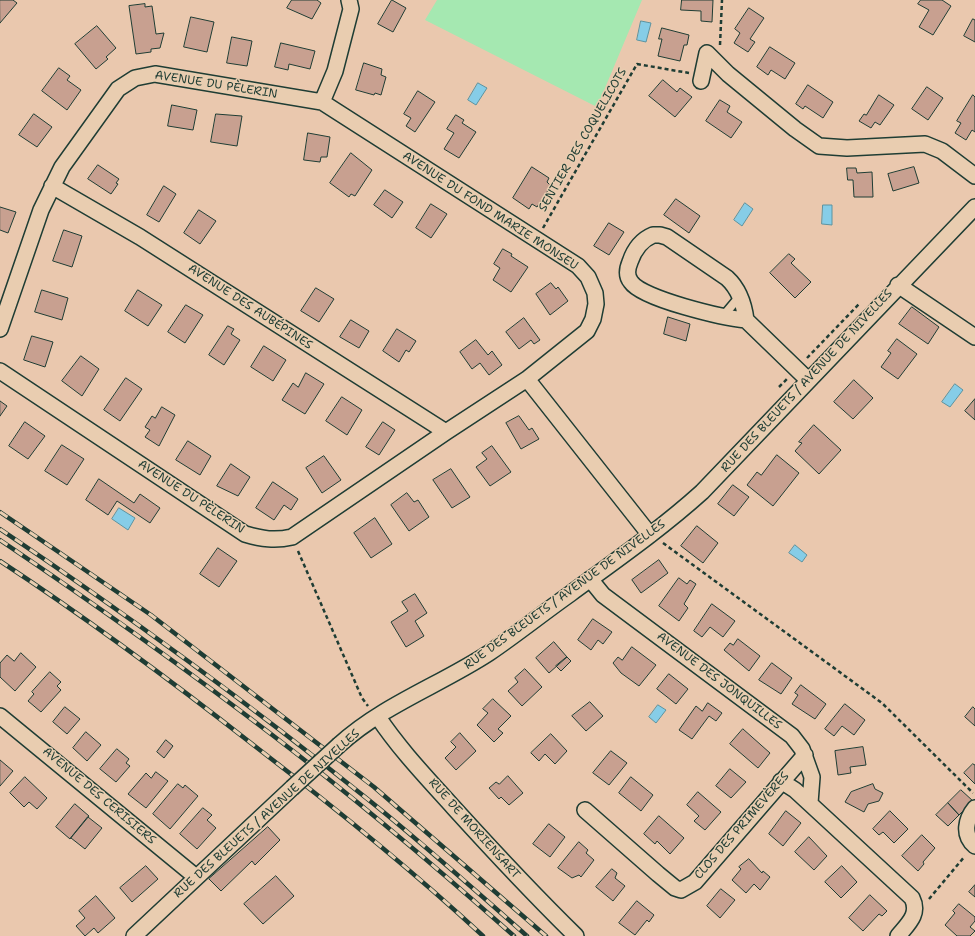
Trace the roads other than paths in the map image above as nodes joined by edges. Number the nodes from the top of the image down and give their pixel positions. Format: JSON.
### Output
{"nodes":[{"id":1,"x":350,"y":0,"type":"edge"},
{"id":2,"x":701,"y":81,"type":"road end"},
{"id":3,"x":322,"y":102,"type":"junction"},
{"id":4,"x":975,"y":176,"type":"edge"},
{"id":5,"x":52,"y":186,"type":"junction"},
{"id":6,"x":975,"y":206,"type":"edge"},
{"id":7,"x":898,"y":285,"type":"junction"},
{"id":8,"x":740,"y":296,"type":"junction"},
{"id":9,"x":724,"y":315,"type":"junction"},
{"id":10,"x":746,"y":320,"type":"junction"},
{"id":11,"x":0,"y":329,"type":"edge"},
{"id":12,"x":975,"y":337,"type":"edge"},
{"id":13,"x":0,"y":371,"type":"edge"},
{"id":14,"x":527,"y":379,"type":"junction"},
{"id":15,"x":808,"y":380,"type":"junction"},
{"id":16,"x":446,"y":432,"type":"junction"},
{"id":17,"x":650,"y":535,"type":"junction"},
{"id":18,"x":590,"y":579,"type":"junction"},
{"id":19,"x":373,"y":712,"type":"junction"},
{"id":20,"x":0,"y":716,"type":"edge"},
{"id":21,"x":805,"y":755,"type":"junction"},
{"id":22,"x":781,"y":781,"type":"junction"},
{"id":23,"x":810,"y":803,"type":"junction"},
{"id":24,"x":975,"y":808,"type":"edge"},
{"id":25,"x":585,"y":810,"type":"dead end"},
{"id":26,"x":974,"y":845,"type":"edge"},
{"id":27,"x":196,"y":877,"type":"junction"},
{"id":28,"x":134,"y":936,"type":"edge"},
{"id":29,"x":576,"y":936,"type":"edge"},
{"id":30,"x":898,"y":936,"type":"edge"}],
"edges":[{"from":1,"to":3,"type":"street"},
{"from":2,"to":4,"type":"street"},
{"from":3,"to":5,"type":"street","name":"AVENUE DU PÈLERIN"},
{"from":3,"to":14,"type":"street","name":"AVENUE DU FOND MARIE MONSEU"},
{"from":5,"to":11,"type":"street","name":"AVENUE DU PÈLERIN"},
{"from":5,"to":16,"type":"street","name":"AVENUE DES AUBÉPINES"},
{"from":6,"to":7,"type":"street","name":"RUE DES BLEUETS / AVENUE DE NIVELLES"},
{"from":7,"to":12,"type":"street"},
{"from":7,"to":15,"type":"street","name":"RUE DES BLEUETS / AVENUE DE NIVELLES"},
{"from":8,"to":9,"type":"lane"},
{"from":8,"to":9,"type":"street"},
{"from":8,"to":10,"type":"street"},
{"from":9,"to":10,"type":"street"},
{"from":10,"to":15,"type":"street"},
{"from":13,"to":16,"type":"street","name":"AVENUE DU PÈLERIN"},
{"from":14,"to":16,"type":"street","name":"AVENUE DU PÈLERIN"},
{"from":14,"to":17,"type":"street"},
{"from":15,"to":17,"type":"street","name":"RUE DES BLEUETS / AVENUE DE NIVELLES"},
{"from":17,"to":18,"type":"street","name":"RUE DES BLEUETS / AVENUE DE NIVELLES"},
{"from":18,"to":19,"type":"street","name":"RUE DES BLEUETS / AVENUE DE NIVELLES"},
{"from":18,"to":21,"type":"street","name":"AVENUE DES JONQUILLES"},
{"from":19,"to":27,"type":"street","name":"RUE DES BLEUETS / AVENUE DE NIVELLES","bridge":true},
{"from":19,"to":29,"type":"street","name":"RUE DE MORIENSART"},
{"from":20,"to":27,"type":"street","name":"AVENUE DES CERISIERS"},
{"from":21,"to":22,"type":"street","name":"CLOS DES PRIMEVÈRES"},
{"from":21,"to":23,"type":"street","name":"AVENUE DES JONQUILLES"},
{"from":22,"to":23,"type":"street"},
{"from":22,"to":25,"type":"street","name":"CLOS DES PRIMEVÈRES"},
{"from":23,"to":30,"type":"street"},
{"from":24,"to":26,"type":"street"},
{"from":27,"to":28,"type":"street","name":"RUE DES BLEUETS / AVENUE DE NIVELLES"}]}
